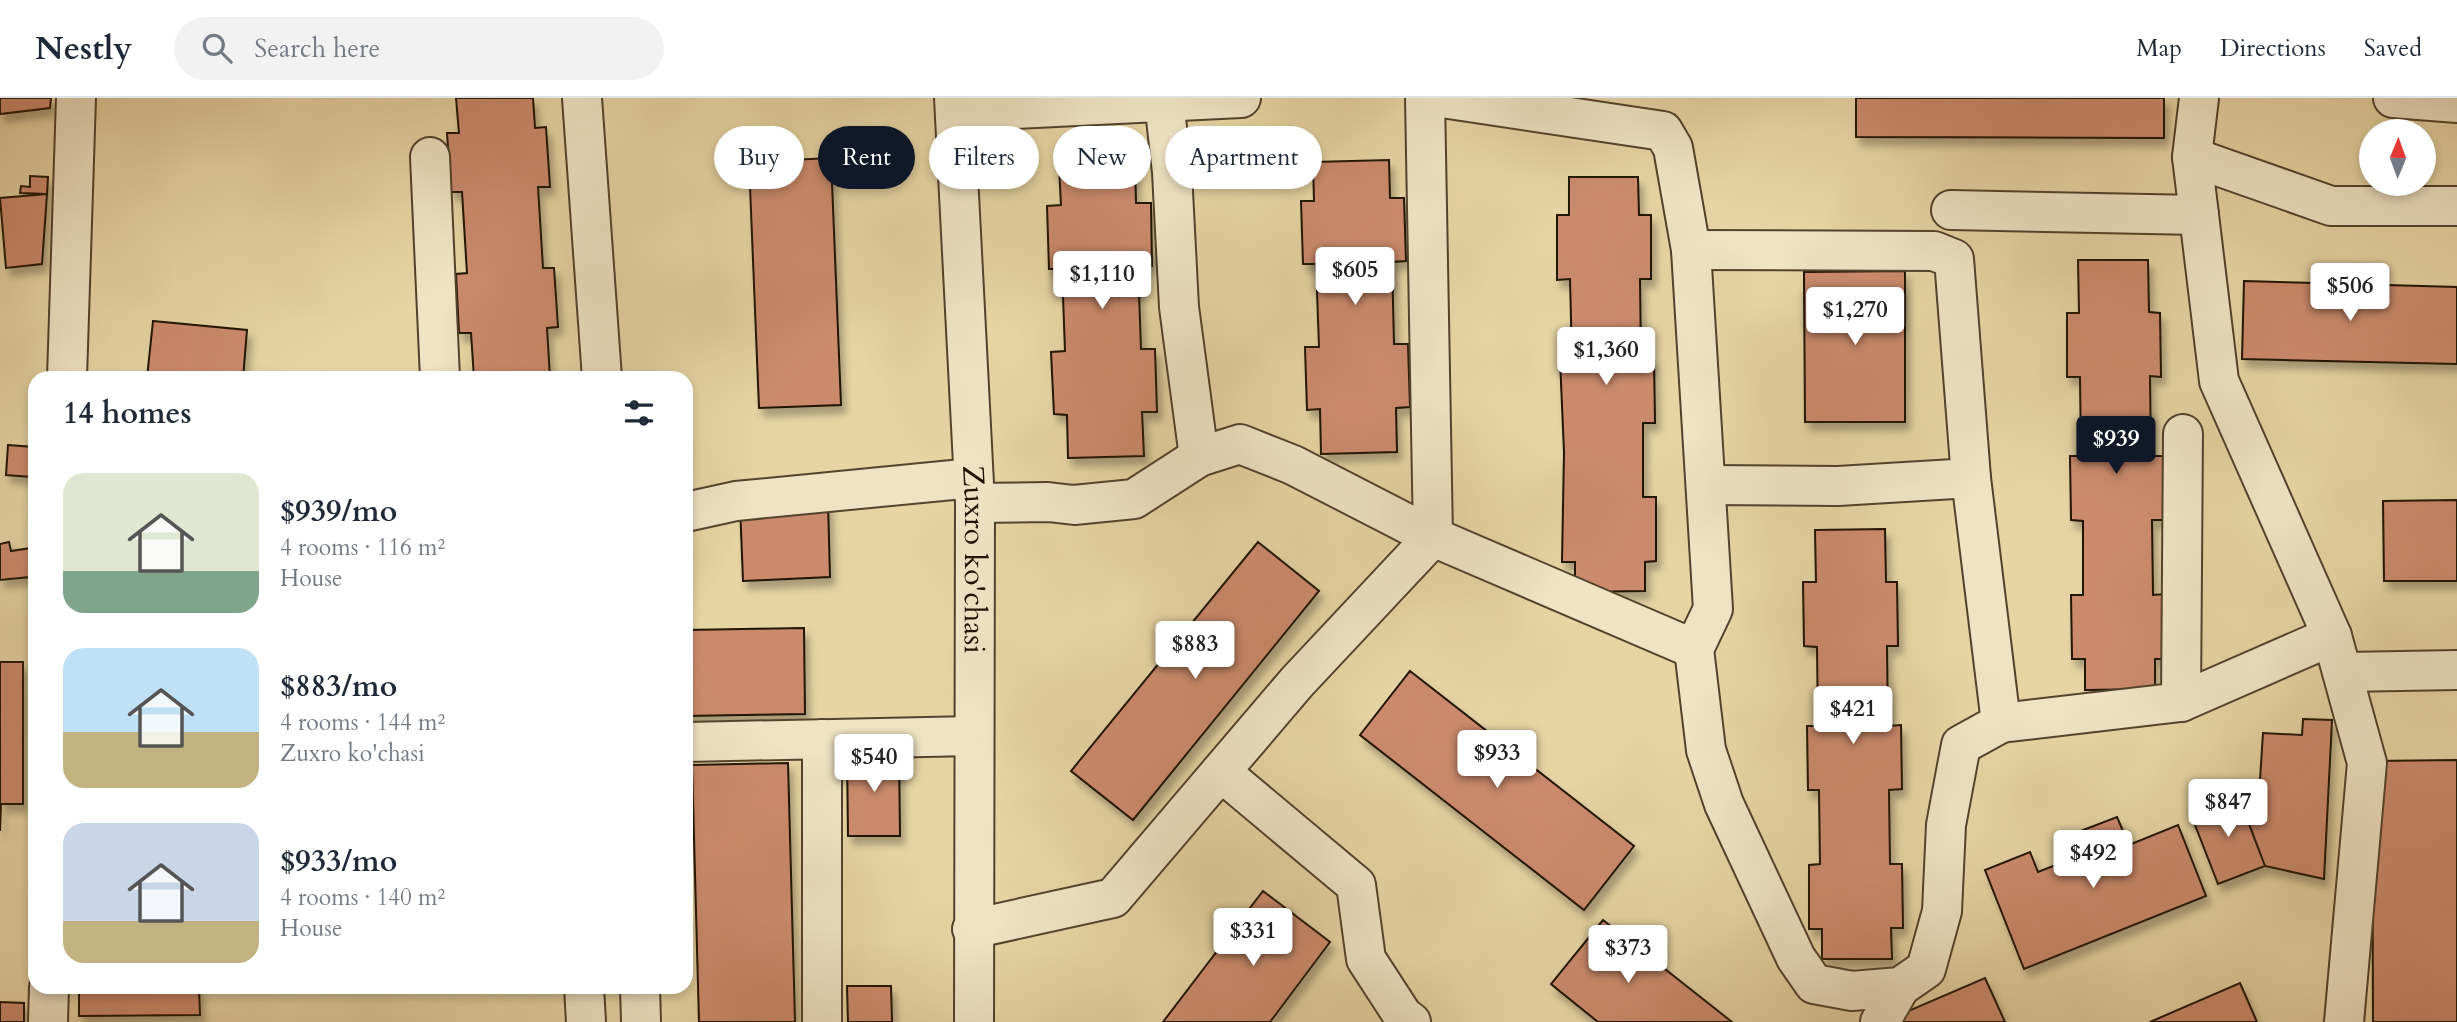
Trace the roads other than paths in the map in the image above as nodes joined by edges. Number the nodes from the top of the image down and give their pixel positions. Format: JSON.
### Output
{"nodes":[{"id":1,"x":76,"y":98,"type":"edge"},
{"id":2,"x":582,"y":98,"type":"edge"},
{"id":3,"x":1241,"y":98,"type":"edge"},
{"id":4,"x":1426,"y":98,"type":"edge"},
{"id":5,"x":1442,"y":98,"type":"edge"},
{"id":6,"x":2199,"y":98,"type":"edge"},
{"id":7,"x":2393,"y":98,"type":"edge"},
{"id":8,"x":1164,"y":101,"type":"junction"},
{"id":9,"x":2457,"y":103,"type":"edge"},
{"id":10,"x":954,"y":105,"type":"edge"},
{"id":11,"x":430,"y":157,"type":"dead end"},
{"id":12,"x":2192,"y":157,"type":"junction"},
{"id":13,"x":2457,"y":206,"type":"edge"},
{"id":14,"x":1951,"y":210,"type":"dead end"},
{"id":15,"x":2199,"y":215,"type":"junction"},
{"id":16,"x":1691,"y":250,"type":"junction"},
{"id":17,"x":67,"y":371,"type":"edge"},
{"id":18,"x":440,"y":371,"type":"edge"},
{"id":19,"x":602,"y":371,"type":"edge"},
{"id":20,"x":2183,"y":434,"type":"dead end"},
{"id":21,"x":1199,"y":457,"type":"junction"},
{"id":22,"x":1971,"y":478,"type":"junction"},
{"id":23,"x":1706,"y":485,"type":"junction"},
{"id":24,"x":974,"y":491,"type":"junction"},
{"id":25,"x":693,"y":510,"type":"edge"},
{"id":26,"x":1433,"y":537,"type":"junction"},
{"id":27,"x":2332,"y":636,"type":"junction"},
{"id":28,"x":1695,"y":649,"type":"junction"},
{"id":29,"x":2457,"y":670,"type":"edge"},
{"id":30,"x":2344,"y":672,"type":"junction"},
{"id":31,"x":2181,"y":702,"type":"junction"},
{"id":32,"x":2001,"y":723,"type":"junction"},
{"id":33,"x":973,"y":736,"type":"junction"},
{"id":34,"x":822,"y":739,"type":"junction"},
{"id":35,"x":693,"y":742,"type":"edge"},
{"id":36,"x":1221,"y":772,"type":"junction"},
{"id":37,"x":972,"y":929,"type":"junction"},
{"id":38,"x":1900,"y":986,"type":"junction"},
{"id":39,"x":49,"y":994,"type":"edge"},
{"id":40,"x":584,"y":994,"type":"edge"},
{"id":41,"x":640,"y":994,"type":"edge"},
{"id":42,"x":48,"y":1022,"type":"edge"},
{"id":43,"x":586,"y":1022,"type":"edge"},
{"id":44,"x":640,"y":1022,"type":"edge"},
{"id":45,"x":822,"y":1022,"type":"edge"},
{"id":46,"x":974,"y":1022,"type":"edge"},
{"id":47,"x":1411,"y":1022,"type":"edge"},
{"id":48,"x":1880,"y":1022,"type":"edge"},
{"id":49,"x":2344,"y":1022,"type":"edge"}],
"edges":[{"from":1,"to":17,"type":"street"},
{"from":2,"to":19,"type":"street"},
{"from":3,"to":8,"type":"street"},
{"from":4,"to":26,"type":"street"},
{"from":5,"to":16,"type":"street"},
{"from":6,"to":12,"type":"street"},
{"from":7,"to":9,"type":"street"},
{"from":8,"to":10,"type":"street"},
{"from":8,"to":21,"type":"street"},
{"from":10,"to":24,"type":"street","name":"Zuxro ko'chasi"},
{"from":11,"to":18,"type":"street"},
{"from":12,"to":13,"type":"street"},
{"from":12,"to":15,"type":"street"},
{"from":14,"to":15,"type":"street"},
{"from":15,"to":27,"type":"street"},
{"from":16,"to":22,"type":"street"},
{"from":16,"to":23,"type":"street"},
{"from":20,"to":31,"type":"street"},
{"from":21,"to":24,"type":"street"},
{"from":21,"to":26,"type":"street"},
{"from":22,"to":23,"type":"street"},
{"from":22,"to":32,"type":"street"},
{"from":23,"to":28,"type":"street"},
{"from":24,"to":25,"type":"street"},
{"from":24,"to":33,"type":"street","name":"Zuxro ko'chasi"},
{"from":26,"to":28,"type":"street"},
{"from":26,"to":36,"type":"street"},
{"from":27,"to":30,"type":"street"},
{"from":27,"to":31,"type":"street"},
{"from":28,"to":38,"type":"street"},
{"from":29,"to":30,"type":"street"},
{"from":30,"to":49,"type":"street"},
{"from":31,"to":32,"type":"street"},
{"from":32,"to":38,"type":"street"},
{"from":33,"to":34,"type":"street"},
{"from":33,"to":37,"type":"street","name":"Zuxro ko'chasi"},
{"from":34,"to":35,"type":"street"},
{"from":34,"to":45,"type":"street"},
{"from":36,"to":37,"type":"street"},
{"from":36,"to":47,"type":"street"},
{"from":37,"to":46,"type":"street","name":"Zuxro ko'chasi"},
{"from":38,"to":48,"type":"street"},
{"from":39,"to":42,"type":"street"},
{"from":40,"to":43,"type":"street"},
{"from":41,"to":44,"type":"street"}]}
